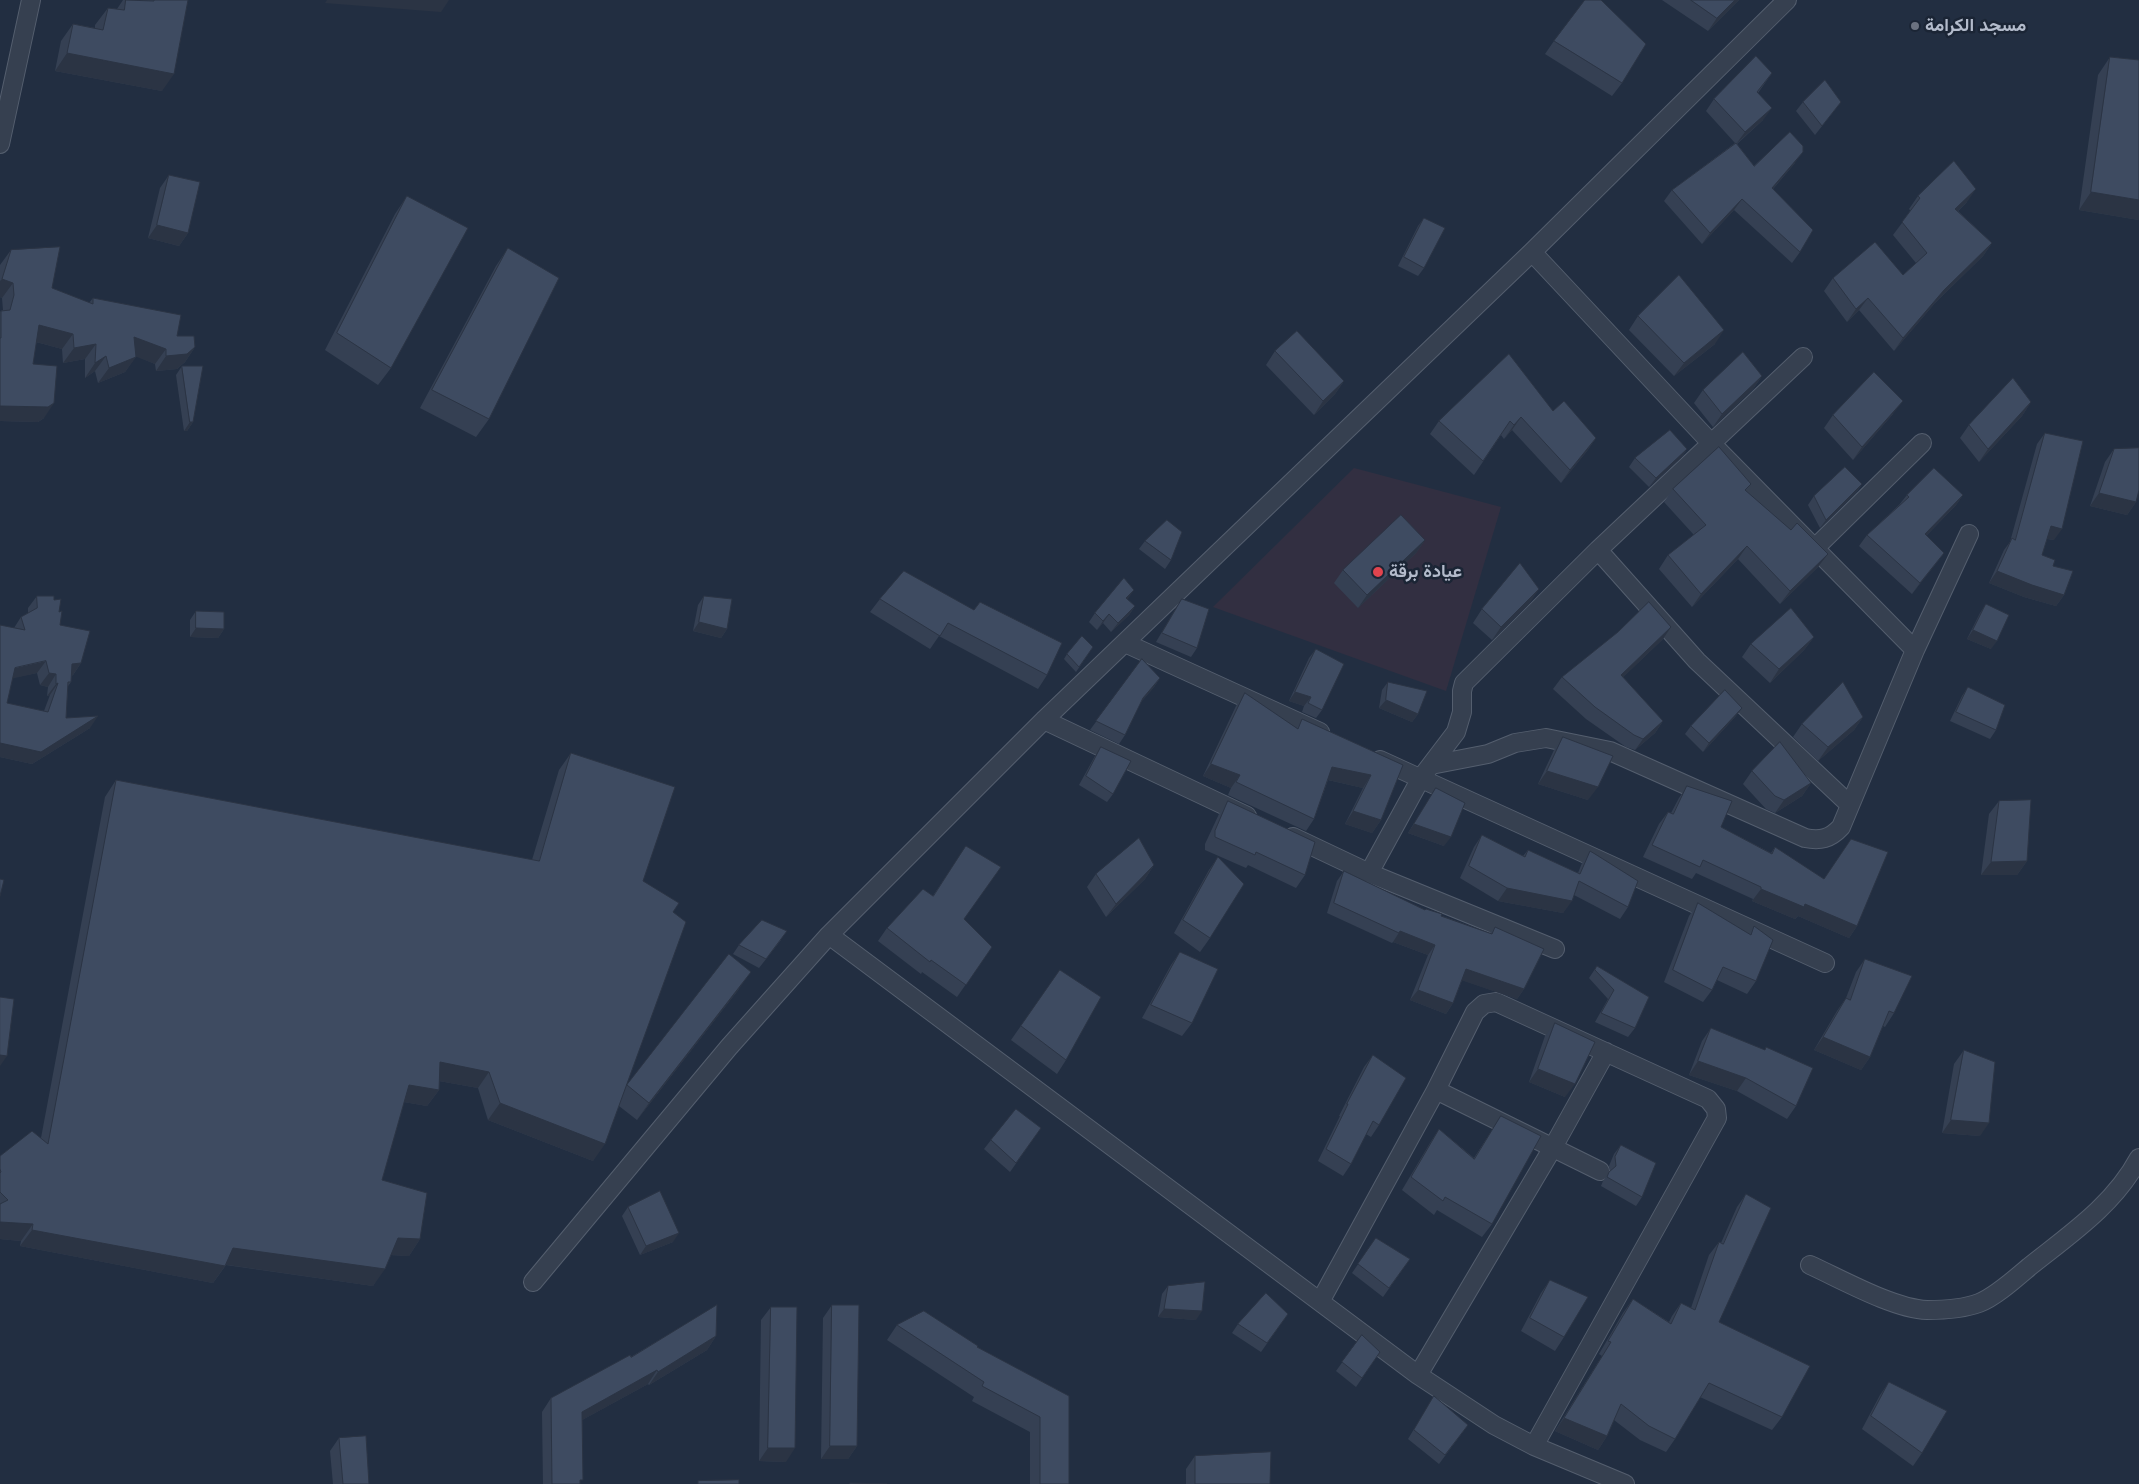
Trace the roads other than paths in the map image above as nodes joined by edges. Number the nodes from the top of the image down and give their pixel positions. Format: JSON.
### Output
{"nodes":[{"id":1,"x":31,"y":0,"type":"edge"},
{"id":2,"x":1787,"y":0,"type":"edge"},
{"id":3,"x":0,"y":144,"type":"edge"},
{"id":4,"x":1532,"y":252,"type":"junction"},
{"id":5,"x":1803,"y":357,"type":"dead end"},
{"id":6,"x":1710,"y":443,"type":"junction"},
{"id":7,"x":1922,"y":443,"type":"dead end"},
{"id":8,"x":1969,"y":534,"type":"dead end"},
{"id":9,"x":1815,"y":548,"type":"junction"},
{"id":10,"x":1598,"y":550,"type":"junction"},
{"id":11,"x":1125,"y":643,"type":"junction"},
{"id":12,"x":1915,"y":650,"type":"junction"},
{"id":13,"x":1044,"y":720,"type":"junction"},
{"id":14,"x":1331,"y":737,"type":"edge"},
{"id":15,"x":1367,"y":754,"type":"edge"},
{"id":16,"x":1426,"y":772,"type":"junction"},
{"id":17,"x":1850,"y":805,"type":"junction"},
{"id":18,"x":1261,"y":822,"type":"edge"},
{"id":19,"x":1279,"y":830,"type":"edge"},
{"id":20,"x":1369,"y":873,"type":"junction"},
{"id":21,"x":829,"y":935,"type":"junction"},
{"id":22,"x":1555,"y":949,"type":"dead end"},
{"id":23,"x":1826,"y":964,"type":"dead end"},
{"id":24,"x":1606,"y":1052,"type":"junction"},
{"id":25,"x":1436,"y":1090,"type":"junction"},
{"id":26,"x":1552,"y":1149,"type":"junction"},
{"id":27,"x":2139,"y":1158,"type":"edge"},
{"id":28,"x":1600,"y":1171,"type":"dead end"},
{"id":29,"x":1810,"y":1265,"type":"dead end"},
{"id":30,"x":533,"y":1282,"type":"dead end"},
{"id":31,"x":1321,"y":1300,"type":"junction"},
{"id":32,"x":1418,"y":1375,"type":"junction"},
{"id":33,"x":1534,"y":1446,"type":"junction"},
{"id":34,"x":1625,"y":1484,"type":"edge"}],
"edges":[{"from":1,"to":3,"type":"street"},
{"from":2,"to":4,"type":"street"},
{"from":4,"to":6,"type":"street"},
{"from":4,"to":11,"type":"street"},
{"from":5,"to":6,"type":"street"},
{"from":6,"to":9,"type":"street"},
{"from":6,"to":10,"type":"street"},
{"from":7,"to":9,"type":"street"},
{"from":8,"to":12,"type":"street"},
{"from":9,"to":12,"type":"street"},
{"from":10,"to":16,"type":"street"},
{"from":10,"to":17,"type":"street"},
{"from":11,"to":13,"type":"street"},
{"from":11,"to":14,"type":"street"},
{"from":12,"to":17,"type":"street"},
{"from":13,"to":18,"type":"street"},
{"from":13,"to":21,"type":"street"},
{"from":15,"to":16,"type":"street"},
{"from":16,"to":17,"type":"street"},
{"from":16,"to":20,"type":"street"},
{"from":16,"to":23,"type":"street"},
{"from":19,"to":20,"type":"street"},
{"from":20,"to":22,"type":"street"},
{"from":21,"to":30,"type":"street"},
{"from":21,"to":31,"type":"street"},
{"from":24,"to":25,"type":"street"},
{"from":24,"to":26,"type":"street"},
{"from":24,"to":33,"type":"street"},
{"from":25,"to":26,"type":"street"},
{"from":25,"to":31,"type":"street"},
{"from":26,"to":28,"type":"street"},
{"from":26,"to":32,"type":"street"},
{"from":27,"to":29,"type":"street"},
{"from":31,"to":32,"type":"street"},
{"from":32,"to":33,"type":"street"},
{"from":33,"to":34,"type":"street"}]}
